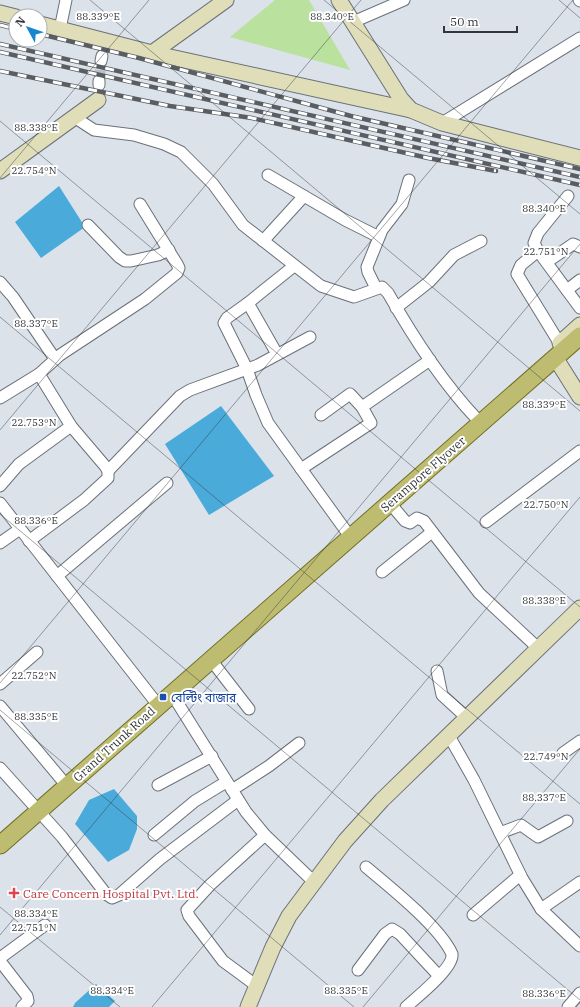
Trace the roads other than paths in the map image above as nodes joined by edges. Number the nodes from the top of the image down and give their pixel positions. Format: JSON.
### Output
{"nodes":[{"id":1,"x":66,"y":0,"type":"edge"},
{"id":2,"x":226,"y":0,"type":"edge"},
{"id":3,"x":339,"y":0,"type":"edge"},
{"id":4,"x":404,"y":0,"type":"edge"},
{"id":5,"x":353,"y":22,"type":"junction"},
{"id":6,"x":48,"y":26,"type":"edge"},
{"id":7,"x":60,"y":29,"type":"junction"},
{"id":8,"x":580,"y":38,"type":"edge"},
{"id":9,"x":152,"y":54,"type":"junction"},
{"id":10,"x":98,"y":91,"type":"tunnel mouth"},
{"id":11,"x":411,"y":110,"type":"junction"},
{"id":12,"x":74,"y":117,"type":"junction"},
{"id":13,"x":442,"y":123,"type":"junction"},
{"id":14,"x":580,"y":158,"type":"edge"},
{"id":15,"x":0,"y":172,"type":"edge"},
{"id":16,"x":268,"y":175,"type":"dead end"},
{"id":17,"x":409,"y":180,"type":"dead end"},
{"id":18,"x":304,"y":196,"type":"junction"},
{"id":19,"x":568,"y":196,"type":"dead end"},
{"id":20,"x":140,"y":204,"type":"dead end"},
{"id":21,"x":88,"y":225,"type":"dead end"},
{"id":22,"x":379,"y":237,"type":"junction"},
{"id":23,"x":481,"y":241,"type":"dead end"},
{"id":24,"x":263,"y":242,"type":"junction"},
{"id":25,"x":580,"y":247,"type":"edge"},
{"id":26,"x":169,"y":250,"type":"junction"},
{"id":27,"x":538,"y":251,"type":"junction"},
{"id":28,"x":547,"y":262,"type":"junction"},
{"id":29,"x":294,"y":266,"type":"junction"},
{"id":30,"x":580,"y":280,"type":"edge"},
{"id":31,"x":0,"y":282,"type":"edge"},
{"id":32,"x":376,"y":288,"type":"junction"},
{"id":33,"x":567,"y":290,"type":"junction"},
{"id":34,"x":248,"y":303,"type":"junction"},
{"id":35,"x":396,"y":308,"type":"junction"},
{"id":36,"x":580,"y":308,"type":"edge"},
{"id":37,"x":580,"y":325,"type":"edge"},
{"id":38,"x":580,"y":336,"type":"edge"},
{"id":39,"x":310,"y":337,"type":"dead end"},
{"id":40,"x":580,"y":342,"type":"edge"},
{"id":41,"x":560,"y":344,"type":"junction"},
{"id":42,"x":278,"y":354,"type":"junction"},
{"id":43,"x":55,"y":359,"type":"junction"},
{"id":44,"x":430,"y":360,"type":"junction"},
{"id":45,"x":558,"y":362,"type":"junction"},
{"id":46,"x":246,"y":369,"type":"junction"},
{"id":47,"x":39,"y":374,"type":"junction"},
{"id":48,"x":580,"y":397,"type":"edge"},
{"id":49,"x":0,"y":398,"type":"edge"},
{"id":50,"x":362,"y":407,"type":"junction"},
{"id":51,"x":321,"y":415,"type":"dead end"},
{"id":52,"x":476,"y":418,"type":"junction"},
{"id":53,"x":71,"y":426,"type":"junction"},
{"id":54,"x":580,"y":452,"type":"edge"},
{"id":55,"x":301,"y":469,"type":"junction"},
{"id":56,"x":108,"y":471,"type":"junction"},
{"id":57,"x":167,"y":483,"type":"dead end"},
{"id":58,"x":0,"y":486,"type":"edge"},
{"id":59,"x":0,"y":504,"type":"edge"},
{"id":60,"x":394,"y":508,"type":"junction"},
{"id":61,"x":486,"y":522,"type":"dead end"},
{"id":62,"x":20,"y":529,"type":"junction"},
{"id":63,"x":346,"y":531,"type":"junction"},
{"id":64,"x":432,"y":532,"type":"junction"},
{"id":65,"x":29,"y":541,"type":"junction"},
{"id":66,"x":0,"y":543,"type":"edge"},
{"id":67,"x":382,"y":572,"type":"dead end"},
{"id":68,"x":57,"y":576,"type":"junction"},
{"id":69,"x":580,"y":608,"type":"edge"},
{"id":70,"x":266,"y":612,"type":"junction"},
{"id":71,"x":253,"y":623,"type":"junction"},
{"id":72,"x":538,"y":648,"type":"junction"},
{"id":73,"x":37,"y":652,"type":"dead end"},
{"id":74,"x":211,"y":660,"type":"junction"},
{"id":75,"x":437,"y":671,"type":"dead end"},
{"id":76,"x":0,"y":684,"type":"edge"},
{"id":77,"x":172,"y":694,"type":"junction"},
{"id":78,"x":158,"y":705,"type":"junction"},
{"id":79,"x":0,"y":706,"type":"edge"},
{"id":80,"x":249,"y":709,"type":"dead end"},
{"id":81,"x":467,"y":718,"type":"junction"},
{"id":82,"x":449,"y":736,"type":"junction"},
{"id":83,"x":580,"y":741,"type":"edge"},
{"id":84,"x":300,"y":743,"type":"dead end"},
{"id":85,"x":563,"y":753,"type":"dead end"},
{"id":86,"x":212,"y":756,"type":"junction"},
{"id":87,"x":1,"y":772,"type":"edge"},
{"id":88,"x":158,"y":785,"type":"dead end"},
{"id":89,"x":67,"y":786,"type":"junction"},
{"id":90,"x":229,"y":786,"type":"junction"},
{"id":91,"x":238,"y":800,"type":"junction"},
{"id":92,"x":39,"y":811,"type":"junction"},
{"id":93,"x":567,"y":821,"type":"dead end"},
{"id":94,"x":500,"y":833,"type":"junction"},
{"id":95,"x":154,"y":835,"type":"dead end"},
{"id":96,"x":265,"y":835,"type":"junction"},
{"id":97,"x":0,"y":845,"type":"edge"},
{"id":98,"x":366,"y":867,"type":"dead end"},
{"id":99,"x":520,"y":875,"type":"junction"},
{"id":100,"x":314,"y":882,"type":"junction"},
{"id":101,"x":580,"y":882,"type":"edge"},
{"id":102,"x":541,"y":909,"type":"junction"},
{"id":103,"x":473,"y":915,"type":"dead end"},
{"id":104,"x":45,"y":925,"type":"dead end"},
{"id":105,"x":580,"y":946,"type":"edge"},
{"id":106,"x":0,"y":959,"type":"edge"},
{"id":107,"x":358,"y":970,"type":"dead end"},
{"id":108,"x":438,"y":976,"type":"junction"},
{"id":109,"x":257,"y":986,"type":"junction"},
{"id":110,"x":580,"y":993,"type":"edge"},
{"id":111,"x":22,"y":1007,"type":"edge"},
{"id":112,"x":248,"y":1007,"type":"edge"},
{"id":113,"x":406,"y":1007,"type":"edge"},
{"id":114,"x":568,"y":1007,"type":"edge"}],
"edges":[{"from":1,"to":7,"type":"street"},
{"from":2,"to":9,"type":"street"},
{"from":3,"to":5,"type":"street"},
{"from":4,"to":5,"type":"street"},
{"from":5,"to":11,"type":"street"},
{"from":6,"to":7,"type":"street"},
{"from":7,"to":9,"type":"street"},
{"from":8,"to":13,"type":"street"},
{"from":9,"to":11,"type":"street"},
{"from":10,"to":12,"type":"street"},
{"from":11,"to":13,"type":"street"},
{"from":12,"to":15,"type":"street"},
{"from":12,"to":24,"type":"street"},
{"from":13,"to":14,"type":"street"},
{"from":16,"to":18,"type":"street"},
{"from":17,"to":22,"type":"street"},
{"from":18,"to":22,"type":"street"},
{"from":18,"to":24,"type":"street"},
{"from":19,"to":27,"type":"street"},
{"from":20,"to":26,"type":"street"},
{"from":21,"to":26,"type":"street"},
{"from":22,"to":32,"type":"street"},
{"from":23,"to":35,"type":"street"},
{"from":24,"to":29,"type":"street"},
{"from":25,"to":28,"type":"street"},
{"from":26,"to":43,"type":"street"},
{"from":27,"to":28,"type":"street"},
{"from":27,"to":41,"type":"street"},
{"from":28,"to":33,"type":"street"},
{"from":29,"to":32,"type":"street"},
{"from":29,"to":34,"type":"street"},
{"from":30,"to":33,"type":"street"},
{"from":31,"to":43,"type":"street"},
{"from":32,"to":35,"type":"street"},
{"from":33,"to":36,"type":"street"},
{"from":34,"to":42,"type":"street"},
{"from":34,"to":46,"type":"street"},
{"from":35,"to":44,"type":"street"},
{"from":37,"to":41,"type":"street"},
{"from":38,"to":70,"type":"main road","name":"Serampore Flyover"},
{"from":39,"to":42,"type":"street"},
{"from":40,"to":45,"type":"street"},
{"from":41,"to":52,"type":"street"},
{"from":42,"to":46,"type":"street"},
{"from":43,"to":47,"type":"street"},
{"from":44,"to":50,"type":"street"},
{"from":44,"to":52,"type":"street"},
{"from":45,"to":48,"type":"street"},
{"from":45,"to":60,"type":"street"},
{"from":46,"to":55,"type":"street"},
{"from":46,"to":56,"type":"street"},
{"from":47,"to":49,"type":"street"},
{"from":47,"to":53,"type":"street"},
{"from":50,"to":51,"type":"street"},
{"from":50,"to":55,"type":"street"},
{"from":52,"to":63,"type":"street"},
{"from":53,"to":56,"type":"street"},
{"from":53,"to":58,"type":"street"},
{"from":54,"to":61,"type":"street"},
{"from":55,"to":63,"type":"street"},
{"from":56,"to":65,"type":"street"},
{"from":57,"to":68,"type":"street"},
{"from":59,"to":62,"type":"street"},
{"from":60,"to":64,"type":"street"},
{"from":60,"to":71,"type":"street"},
{"from":62,"to":65,"type":"street"},
{"from":62,"to":66,"type":"street"},
{"from":63,"to":70,"type":"street"},
{"from":64,"to":67,"type":"street"},
{"from":64,"to":72,"type":"street"},
{"from":65,"to":68,"type":"street"},
{"from":68,"to":78,"type":"street"},
{"from":69,"to":72,"type":"street"},
{"from":70,"to":71,"type":"main road","name":"Grand Trunk Road"},
{"from":71,"to":74,"type":"main road","name":"Grand Trunk Road"},
{"from":72,"to":81,"type":"street"},
{"from":73,"to":76,"type":"street"},
{"from":74,"to":77,"type":"main road","name":"Grand Trunk Road"},
{"from":74,"to":80,"type":"street"},
{"from":75,"to":81,"type":"street"},
{"from":77,"to":78,"type":"main road","name":"Grand Trunk Road"},
{"from":77,"to":86,"type":"street"},
{"from":78,"to":89,"type":"main road","name":"Grand Trunk Road"},
{"from":79,"to":89,"type":"street"},
{"from":81,"to":82,"type":"street"},
{"from":82,"to":94,"type":"street"},
{"from":82,"to":100,"type":"street"},
{"from":83,"to":85,"type":"street"},
{"from":84,"to":90,"type":"street"},
{"from":86,"to":88,"type":"street"},
{"from":86,"to":90,"type":"street"},
{"from":87,"to":92,"type":"street"},
{"from":89,"to":92,"type":"main road","name":"Grand Trunk Road"},
{"from":90,"to":91,"type":"street"},
{"from":90,"to":95,"type":"street"},
{"from":91,"to":92,"type":"street"},
{"from":91,"to":96,"type":"street"},
{"from":92,"to":97,"type":"main road","name":"Grand Trunk Road"},
{"from":93,"to":94,"type":"street"},
{"from":94,"to":99,"type":"street"},
{"from":96,"to":100,"type":"street"},
{"from":96,"to":109,"type":"street"},
{"from":98,"to":108,"type":"street"},
{"from":99,"to":102,"type":"street"},
{"from":99,"to":103,"type":"street"},
{"from":100,"to":109,"type":"street"},
{"from":101,"to":102,"type":"street"},
{"from":102,"to":105,"type":"street"},
{"from":104,"to":106,"type":"street"},
{"from":106,"to":111,"type":"street"},
{"from":107,"to":108,"type":"street"},
{"from":108,"to":113,"type":"street"},
{"from":109,"to":112,"type":"street"},
{"from":110,"to":114,"type":"street"}]}
